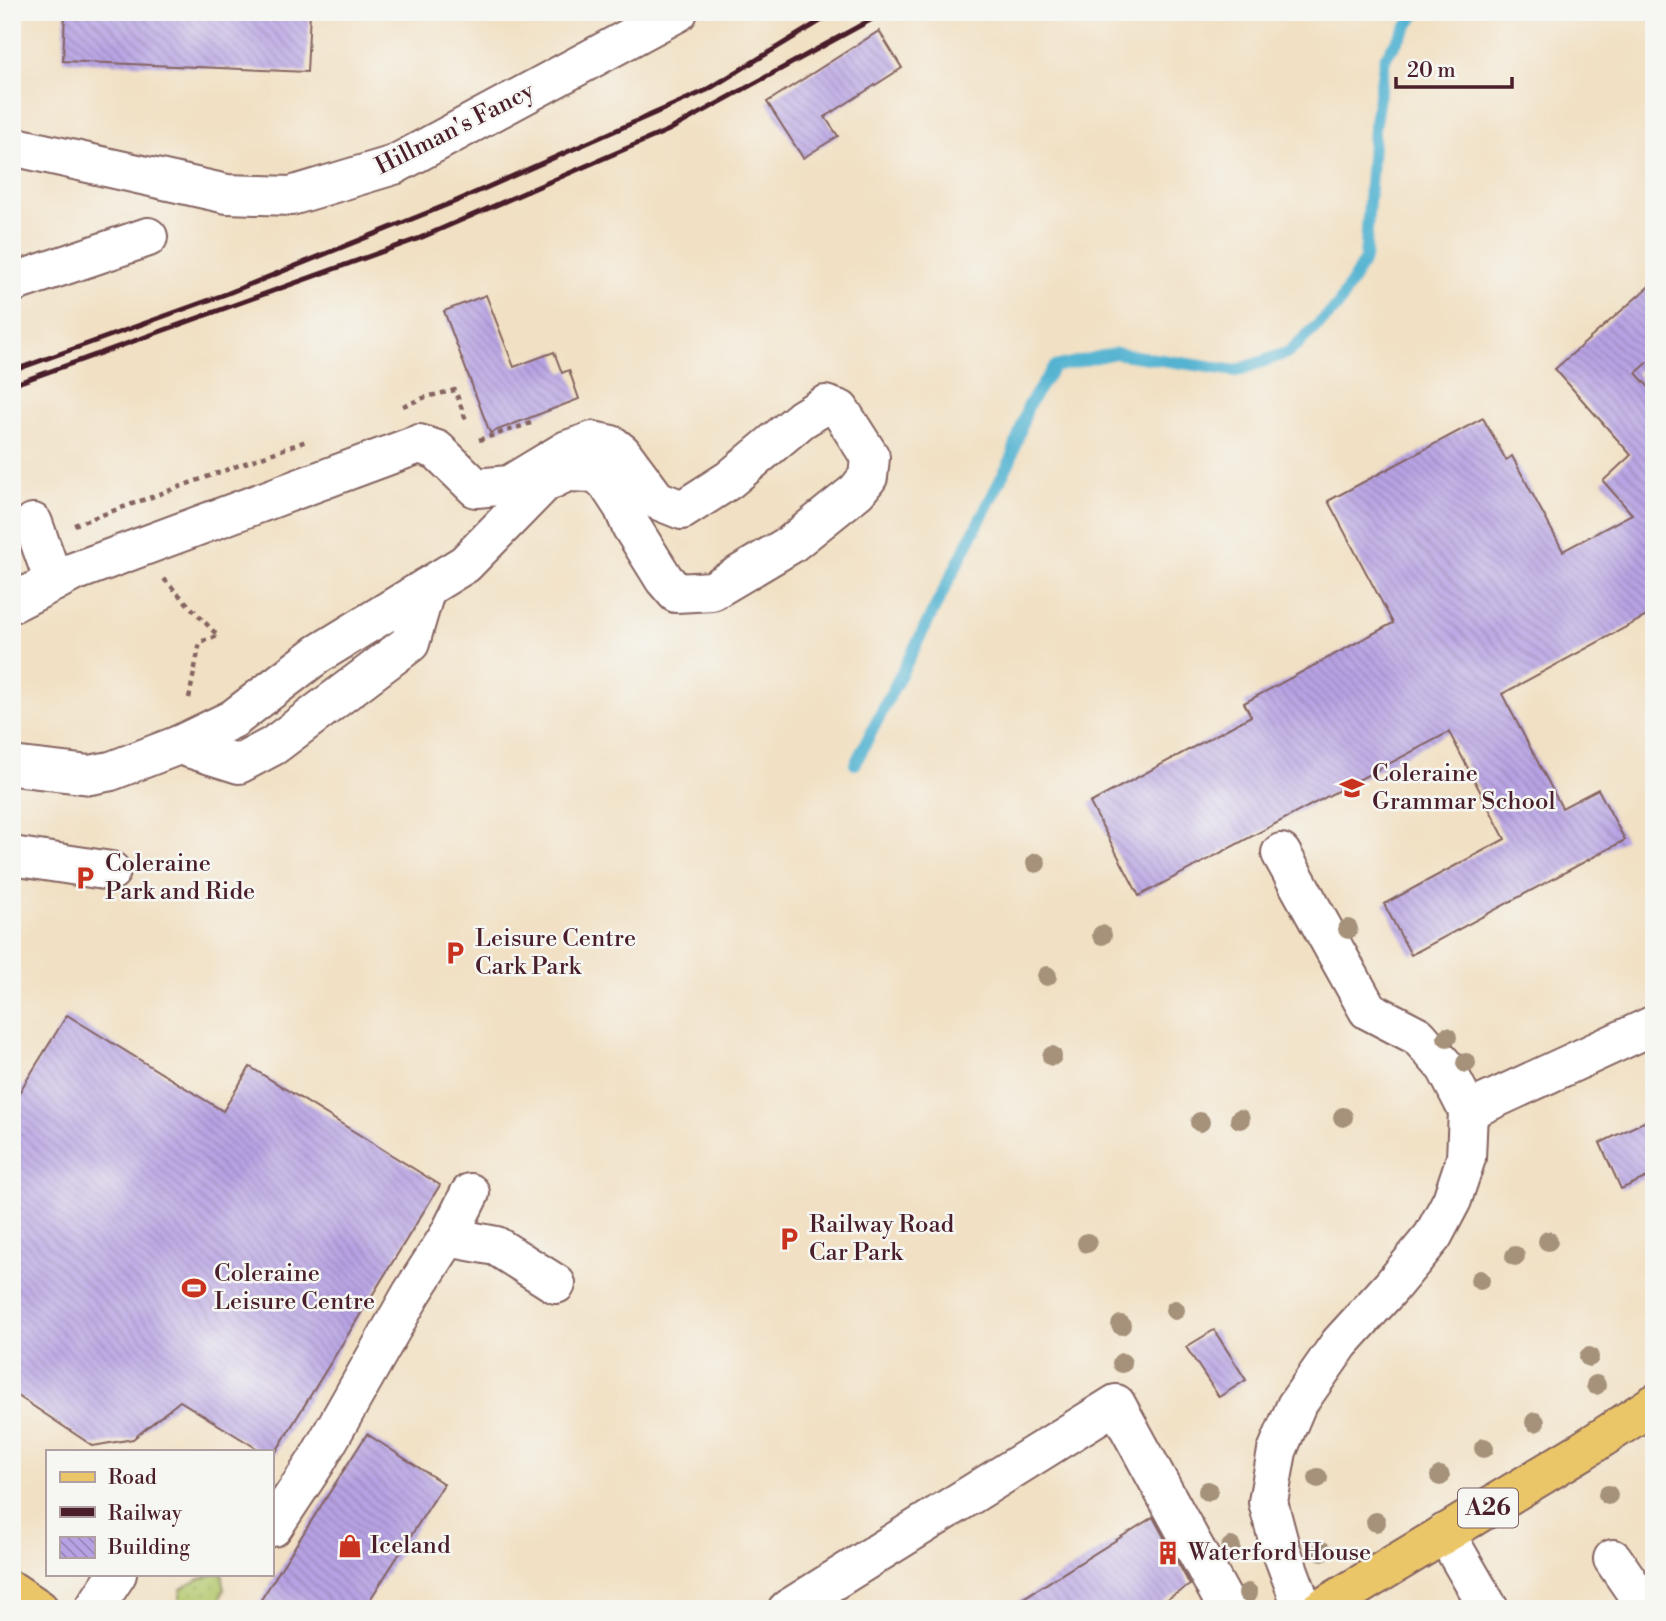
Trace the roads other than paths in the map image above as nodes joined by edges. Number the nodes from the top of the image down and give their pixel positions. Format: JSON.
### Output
{"nodes":[{"id":1,"x":678,"y":12,"type":"edge"},
{"id":2,"x":12,"y":146,"type":"edge"},
{"id":3,"x":148,"y":237,"type":"dead end"},
{"id":4,"x":12,"y":282,"type":"edge"},
{"id":5,"x":23,"y":532,"type":"edge"},
{"id":6,"x":42,"y":588,"type":"edge"},
{"id":7,"x":12,"y":765,"type":"edge"},
{"id":8,"x":1281,"y":853,"type":"dead end"},
{"id":9,"x":12,"y":856,"type":"edge"},
{"id":10,"x":111,"y":871,"type":"dead end"},
{"id":11,"x":1654,"y":1025,"type":"edge"},
{"id":12,"x":1468,"y":1111,"type":"junction"},
{"id":13,"x":470,"y":1193,"type":"dead end"},
{"id":14,"x":448,"y":1237,"type":"junction"},
{"id":15,"x":556,"y":1284,"type":"dead end"},
{"id":16,"x":1654,"y":1404,"type":"edge"},
{"id":17,"x":273,"y":1527,"type":"edge"},
{"id":18,"x":1445,"y":1533,"type":"junction"},
{"id":19,"x":1613,"y":1559,"type":"dead end"},
{"id":20,"x":116,"y":1576,"type":"edge"},
{"id":21,"x":12,"y":1591,"type":"edge"},
{"id":22,"x":1654,"y":1604,"type":"edge"},
{"id":23,"x":39,"y":1609,"type":"edge"},
{"id":24,"x":94,"y":1609,"type":"edge"},
{"id":25,"x":788,"y":1609,"type":"edge"},
{"id":26,"x":1228,"y":1609,"type":"edge"},
{"id":27,"x":1303,"y":1609,"type":"edge"},
{"id":28,"x":1320,"y":1609,"type":"edge"},
{"id":29,"x":1489,"y":1609,"type":"edge"}],
"edges":[{"from":1,"to":2,"type":"street","name":"Hillman's Fancy"},
{"from":3,"to":4,"type":"street"},
{"from":5,"to":6,"type":"street"},
{"from":6,"to":7,"type":"street"},
{"from":8,"to":12,"type":"street"},
{"from":9,"to":10,"type":"street"},
{"from":11,"to":12,"type":"street"},
{"from":12,"to":27,"type":"street"},
{"from":13,"to":14,"type":"street"},
{"from":14,"to":15,"type":"street"},
{"from":14,"to":17,"type":"street"},
{"from":16,"to":18,"type":"main road","number":"A26"},
{"from":18,"to":28,"type":"main road","number":"A26"},
{"from":18,"to":29,"type":"street"},
{"from":19,"to":22,"type":"street"},
{"from":20,"to":24,"type":"street"},
{"from":21,"to":23,"type":"main road"},
{"from":25,"to":26,"type":"street"}]}
